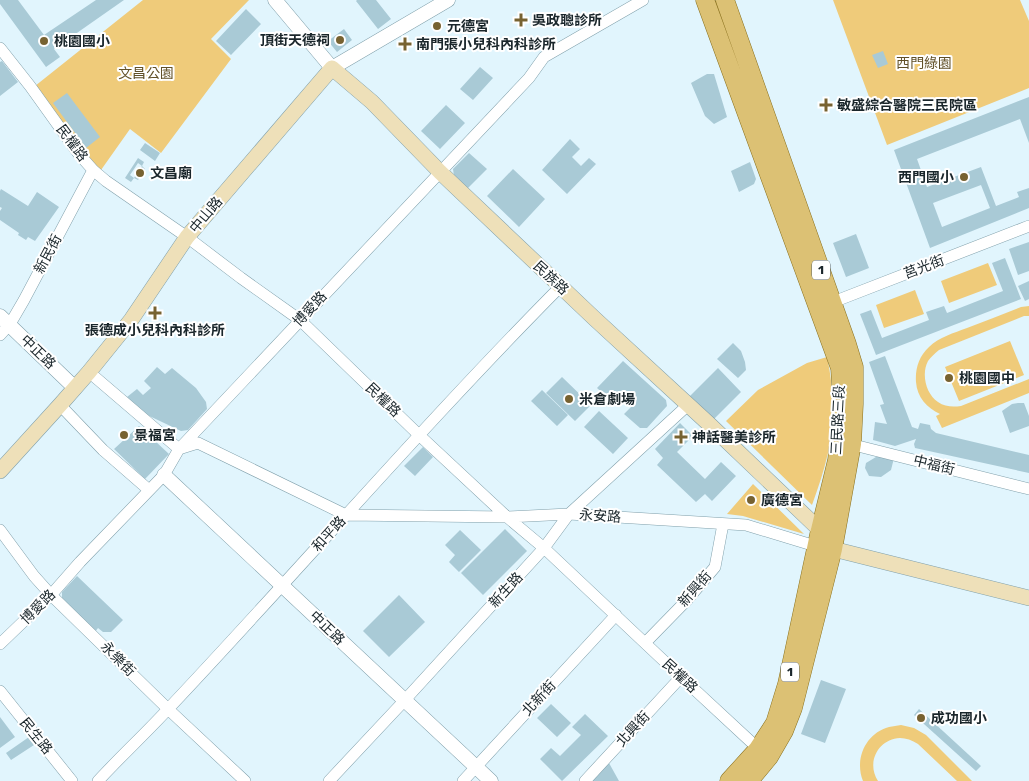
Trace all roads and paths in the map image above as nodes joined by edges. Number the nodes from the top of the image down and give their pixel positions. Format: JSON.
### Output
{"nodes":[{"id":1,"x":275,"y":0,"type":"edge"},
{"id":2,"x":448,"y":0,"type":"edge"},
{"id":3,"x":643,"y":0,"type":"edge"},
{"id":4,"x":705,"y":0,"type":"edge"},
{"id":5,"x":725,"y":0,"type":"edge"},
{"id":6,"x":0,"y":48,"type":"edge"},
{"id":7,"x":332,"y":68,"type":"junction"},
{"id":8,"x":93,"y":170,"type":"junction"},
{"id":9,"x":440,"y":172,"type":"junction"},
{"id":10,"x":1029,"y":226,"type":"edge"},
{"id":11,"x":187,"y":237,"type":"junction"},
{"id":12,"x":561,"y":286,"type":"junction"},
{"id":13,"x":825,"y":305,"type":"junction"},
{"id":14,"x":5,"y":320,"type":"edge"},
{"id":15,"x":300,"y":320,"type":"junction"},
{"id":16,"x":0,"y":335,"type":"edge"},
{"id":17,"x":89,"y":372,"type":"junction"},
{"id":18,"x":75,"y":388,"type":"junction"},
{"id":19,"x":60,"y":405,"type":"junction"},
{"id":20,"x":688,"y":405,"type":"junction"},
{"id":21,"x":419,"y":435,"type":"junction"},
{"id":22,"x":846,"y":442,"type":"junction"},
{"id":23,"x":179,"y":449,"type":"junction"},
{"id":24,"x":0,"y":472,"type":"edge"},
{"id":25,"x":164,"y":475,"type":"junction"},
{"id":26,"x":1029,"y":488,"type":"edge"},
{"id":27,"x":149,"y":490,"type":"junction"},
{"id":28,"x":569,"y":514,"type":"junction"},
{"id":29,"x":346,"y":515,"type":"junction"},
{"id":30,"x":508,"y":517,"type":"junction"},
{"id":31,"x":723,"y":524,"type":"junction"},
{"id":32,"x":0,"y":530,"type":"edge"},
{"id":33,"x":823,"y":542,"type":"junction"},
{"id":34,"x":544,"y":548,"type":"junction"},
{"id":35,"x":282,"y":585,"type":"junction"},
{"id":36,"x":51,"y":595,"type":"junction"},
{"id":37,"x":1029,"y":598,"type":"edge"},
{"id":38,"x":616,"y":616,"type":"junction"},
{"id":39,"x":645,"y":643,"type":"junction"},
{"id":40,"x":0,"y":644,"type":"edge"},
{"id":41,"x":681,"y":677,"type":"junction"},
{"id":42,"x":0,"y":691,"type":"edge"},
{"id":43,"x":404,"y":701,"type":"junction"},
{"id":44,"x":168,"y":709,"type":"junction"},
{"id":45,"x":763,"y":753,"type":"junction"},
{"id":46,"x":476,"y":767,"type":"junction"},
{"id":47,"x":72,"y":781,"type":"edge"},
{"id":48,"x":98,"y":781,"type":"edge"},
{"id":49,"x":246,"y":781,"type":"edge"},
{"id":50,"x":329,"y":781,"type":"edge"},
{"id":51,"x":463,"y":781,"type":"edge"},
{"id":52,"x":491,"y":781,"type":"edge"},
{"id":53,"x":585,"y":781,"type":"edge"},
{"id":54,"x":729,"y":781,"type":"edge"},
{"id":55,"x":749,"y":781,"type":"edge"}],
"edges":[{"from":1,"to":7,"type":"street","name":"民族路"},
{"from":2,"to":7,"type":"street","name":"中山路"},
{"from":3,"to":9,"type":"street","name":"博愛路"},
{"from":4,"to":13,"type":"main road","name":"三民路三段","number":"1"},
{"from":5,"to":13,"type":"main road","name":"三民路三段","number":"1"},
{"from":6,"to":8,"type":"street","name":"民權路"},
{"from":7,"to":9,"type":"main road","name":"民族路"},
{"from":7,"to":11,"type":"main road","name":"中山路"},
{"from":8,"to":11,"type":"street","name":"民權路"},
{"from":8,"to":14,"type":"street","name":"新民街"},
{"from":9,"to":12,"type":"main road","name":"民族路"},
{"from":9,"to":15,"type":"street","name":"博愛路"},
{"from":10,"to":13,"type":"street","name":"莒光街"},
{"from":11,"to":15,"type":"street","name":"民權路"},
{"from":11,"to":17,"type":"main road","name":"中山路"},
{"from":12,"to":20,"type":"main road","name":"民族路"},
{"from":12,"to":21,"type":"street","name":"和平路"},
{"from":13,"to":22,"type":"main road","name":"三民路三段","number":"1"},
{"from":14,"to":16,"type":"street","name":"新民街"},
{"from":14,"to":18,"type":"street","name":"中正路"},
{"from":15,"to":21,"type":"street","name":"民權路"},
{"from":15,"to":23,"type":"street","name":"博愛路"},
{"from":17,"to":18,"type":"main road","name":"中山路"},
{"from":17,"to":23,"type":"street"},
{"from":18,"to":19,"type":"main road","name":"中山路"},
{"from":19,"to":24,"type":"main road","name":"中山路"},
{"from":19,"to":27,"type":"street"},
{"from":20,"to":28,"type":"street","name":"新生路"},
{"from":20,"to":33,"type":"main road","name":"民族路"},
{"from":21,"to":29,"type":"street","name":"和平路"},
{"from":21,"to":30,"type":"street","name":"民權路"},
{"from":22,"to":26,"type":"street","name":"中福街"},
{"from":22,"to":33,"type":"main road","name":"三民路三段","number":"1"},
{"from":22,"to":33,"type":"main road","name":"三民路三段","number":"1"},
{"from":23,"to":25,"type":"street","name":"博愛路"},
{"from":23,"to":29,"type":"street","name":"永安路"},
{"from":25,"to":27,"type":"street","name":"博愛路"},
{"from":25,"to":35,"type":"street","name":"中正路"},
{"from":27,"to":36,"type":"street","name":"博愛路"},
{"from":28,"to":30,"type":"street","name":"永安路"},
{"from":28,"to":31,"type":"street","name":"永安路"},
{"from":28,"to":34,"type":"street","name":"新生路"},
{"from":29,"to":30,"type":"street","name":"永安路"},
{"from":29,"to":35,"type":"street","name":"和平路"},
{"from":30,"to":34,"type":"street","name":"民權路"},
{"from":31,"to":33,"type":"street","name":"永安路"},
{"from":31,"to":39,"type":"street","name":"新興街"},
{"from":32,"to":36,"type":"street","name":"永樂街"},
{"from":33,"to":37,"type":"main road","name":"永安路"},
{"from":33,"to":45,"type":"main road","name":"三民路三段","number":"1"},
{"from":34,"to":38,"type":"street","name":"民權路"},
{"from":34,"to":43,"type":"street","name":"新生路"},
{"from":35,"to":43,"type":"street","name":"中正路"},
{"from":35,"to":44,"type":"street","name":"和平路"},
{"from":36,"to":40,"type":"street","name":"博愛路"},
{"from":36,"to":44,"type":"street","name":"永樂街"},
{"from":38,"to":39,"type":"street","name":"民權路"},
{"from":38,"to":46,"type":"street","name":"北新街"},
{"from":39,"to":41,"type":"street","name":"民權路"},
{"from":41,"to":45,"type":"street","name":"民權路"},
{"from":41,"to":53,"type":"street","name":"北興街"},
{"from":42,"to":47,"type":"street","name":"民生路"},
{"from":43,"to":46,"type":"street","name":"中正路"},
{"from":43,"to":50,"type":"street","name":"新生路"},
{"from":44,"to":48,"type":"street","name":"和平路"},
{"from":44,"to":49,"type":"street","name":"永樂街"},
{"from":45,"to":54,"type":"main road","name":"三民路三段","number":"1"},
{"from":45,"to":55,"type":"main road","name":"三民路三段","number":"1"},
{"from":46,"to":51,"type":"street","name":"北新街"},
{"from":46,"to":52,"type":"street","name":"中正路"}]}
